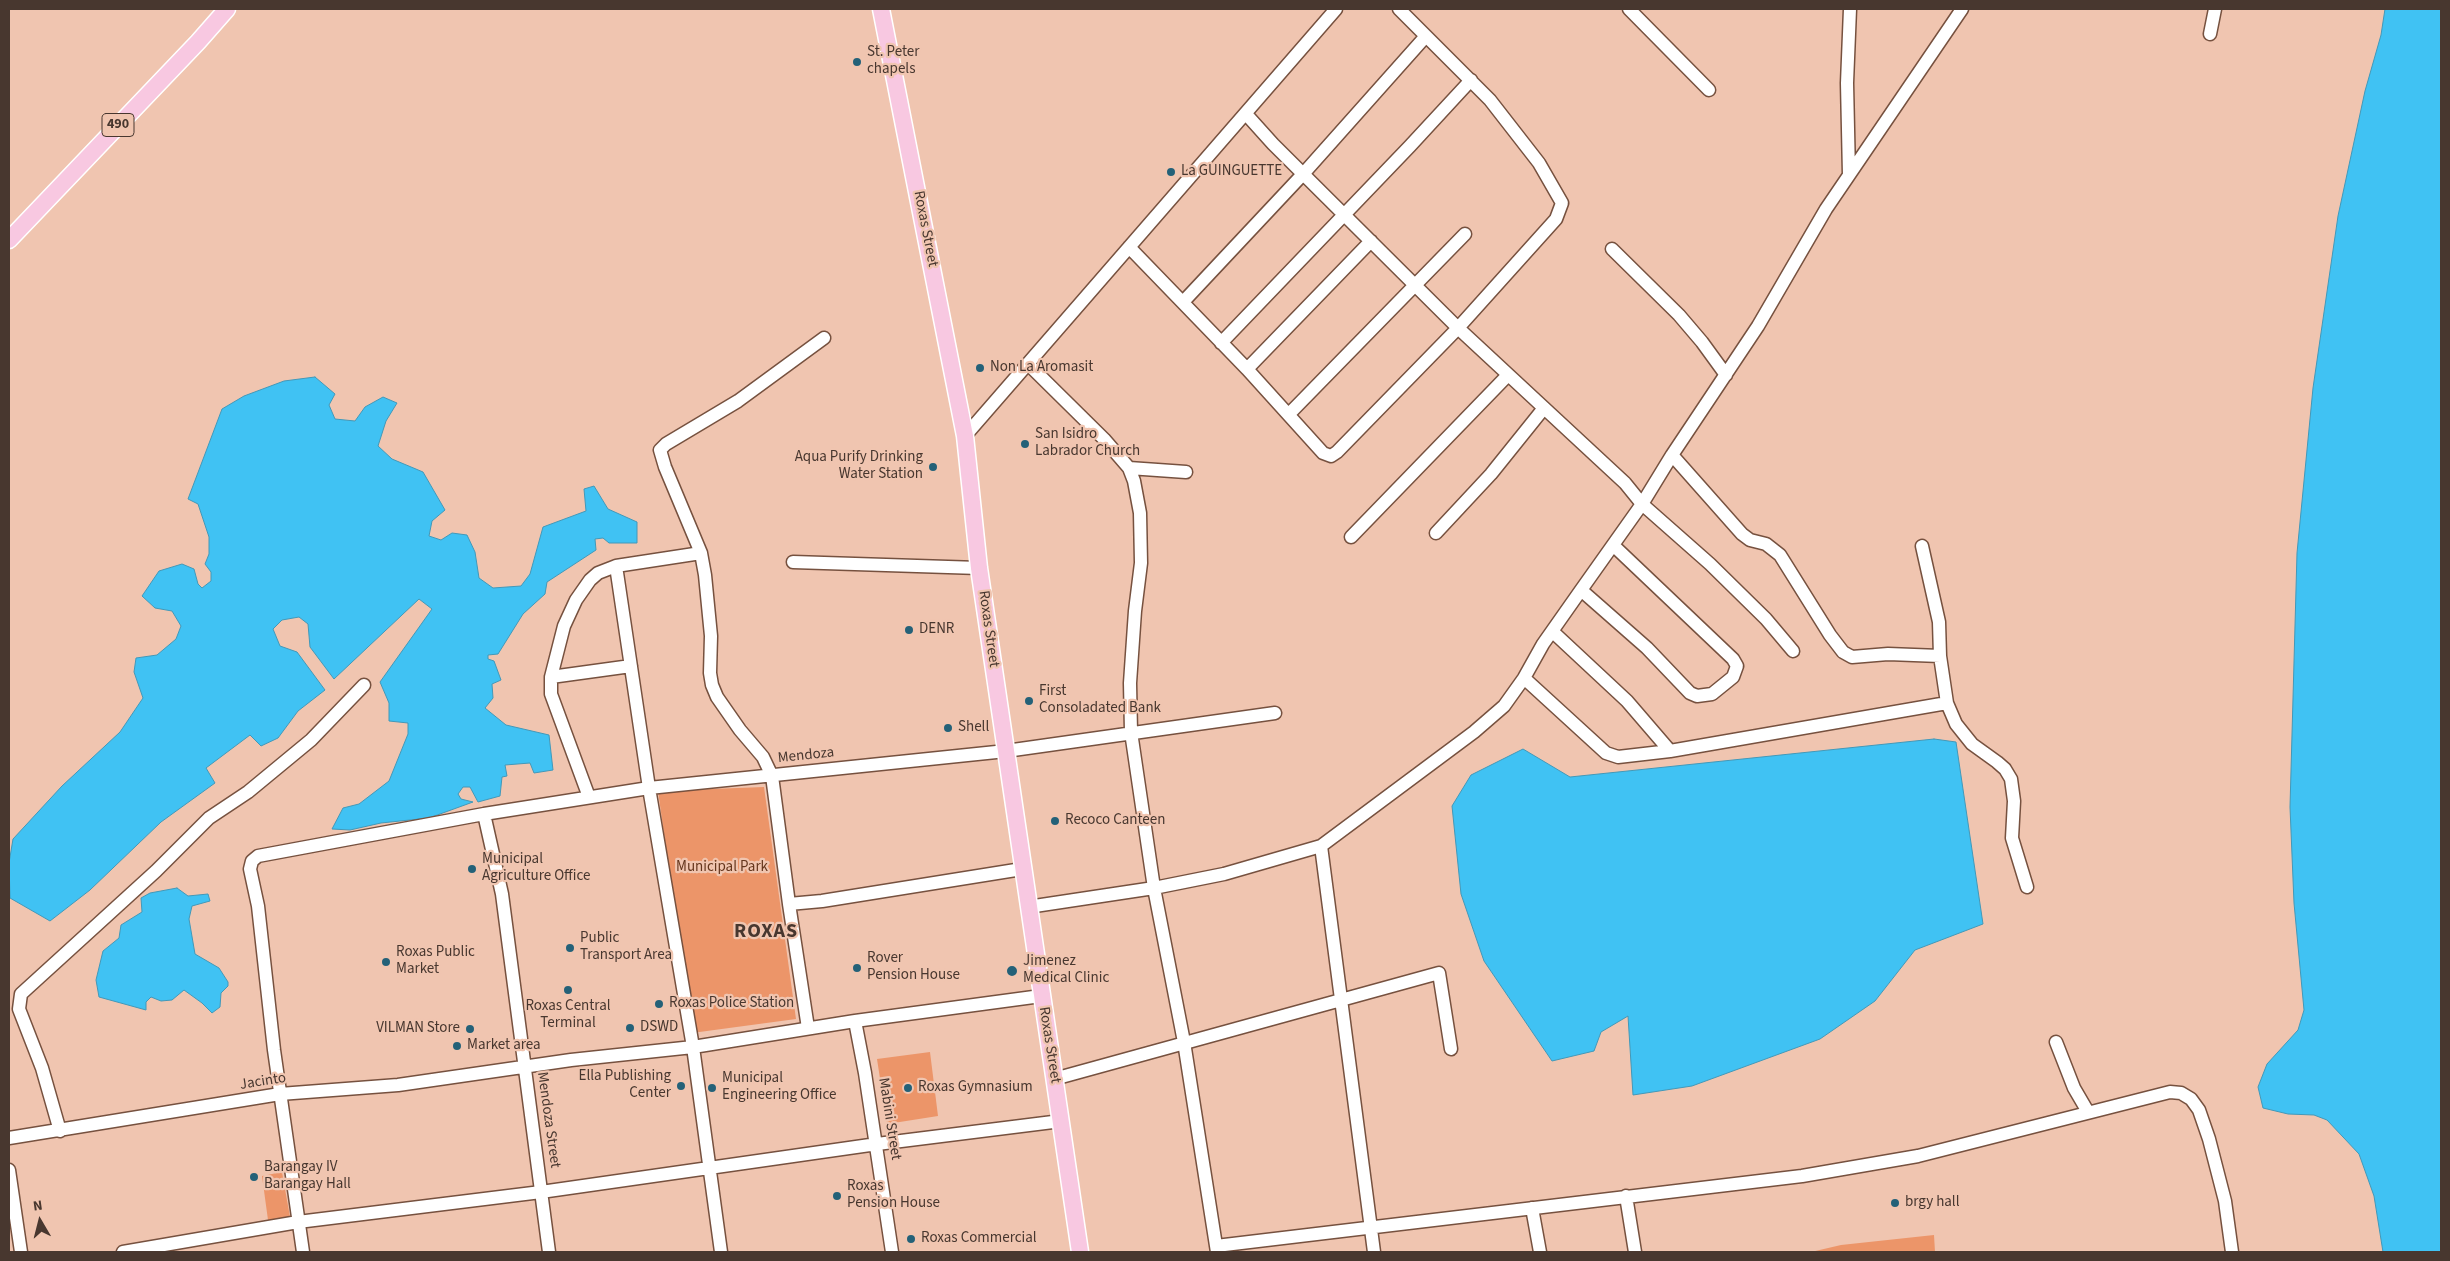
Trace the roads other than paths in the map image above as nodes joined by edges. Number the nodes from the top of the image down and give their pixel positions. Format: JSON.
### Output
{"nodes":[{"id":1,"x":226,"y":9,"type":"edge"},
{"id":2,"x":881,"y":9,"type":"edge"},
{"id":3,"x":1336,"y":9,"type":"edge"},
{"id":4,"x":1399,"y":9,"type":"edge"},
{"id":5,"x":1629,"y":9,"type":"edge"},
{"id":6,"x":1850,"y":9,"type":"edge"},
{"id":7,"x":1962,"y":9,"type":"edge"},
{"id":8,"x":2215,"y":9,"type":"edge"},
{"id":9,"x":2210,"y":34,"type":"dead end"},
{"id":10,"x":1426,"y":36,"type":"junction"},
{"id":11,"x":1471,"y":80,"type":"junction"},
{"id":12,"x":1709,"y":90,"type":"dead end"},
{"id":13,"x":1246,"y":114,"type":"junction"},
{"id":14,"x":1304,"y":174,"type":"junction"},
{"id":15,"x":1850,"y":175,"type":"junction"},
{"id":16,"x":1346,"y":214,"type":"junction"},
{"id":17,"x":1465,"y":234,"type":"dead end"},
{"id":18,"x":9,"y":240,"type":"edge"},
{"id":19,"x":1371,"y":241,"type":"junction"},
{"id":20,"x":1129,"y":247,"type":"junction"},
{"id":21,"x":1612,"y":249,"type":"dead end"},
{"id":22,"x":1415,"y":285,"type":"junction"},
{"id":23,"x":1182,"y":302,"type":"junction"},
{"id":24,"x":1458,"y":328,"type":"junction"},
{"id":25,"x":824,"y":338,"type":"dead end"},
{"id":26,"x":1221,"y":343,"type":"junction"},
{"id":27,"x":1028,"y":364,"type":"junction"},
{"id":28,"x":1247,"y":369,"type":"junction"},
{"id":29,"x":1508,"y":375,"type":"junction"},
{"id":30,"x":1726,"y":375,"type":"junction"},
{"id":31,"x":1544,"y":408,"type":"junction"},
{"id":32,"x":1289,"y":414,"type":"junction"},
{"id":33,"x":965,"y":436,"type":"junction"},
{"id":34,"x":1672,"y":455,"type":"junction"},
{"id":35,"x":1129,"y":468,"type":"junction"},
{"id":36,"x":1186,"y":472,"type":"dead end"},
{"id":37,"x":1642,"y":504,"type":"junction"},
{"id":38,"x":1436,"y":533,"type":"dead end"},
{"id":39,"x":1351,"y":537,"type":"dead end"},
{"id":40,"x":1614,"y":546,"type":"junction"},
{"id":41,"x":1922,"y":546,"type":"dead end"},
{"id":42,"x":700,"y":553,"type":"junction"},
{"id":43,"x":793,"y":562,"type":"dead end"},
{"id":44,"x":616,"y":566,"type":"junction"},
{"id":45,"x":979,"y":568,"type":"junction"},
{"id":46,"x":1581,"y":590,"type":"junction"},
{"id":47,"x":1553,"y":632,"type":"junction"},
{"id":48,"x":1793,"y":651,"type":"dead end"},
{"id":49,"x":1940,"y":656,"type":"junction"},
{"id":50,"x":631,"y":666,"type":"junction"},
{"id":51,"x":551,"y":677,"type":"junction"},
{"id":52,"x":1524,"y":678,"type":"junction"},
{"id":53,"x":364,"y":685,"type":"dead end"},
{"id":54,"x":1947,"y":703,"type":"junction"},
{"id":55,"x":1275,"y":713,"type":"dead end"},
{"id":56,"x":1130,"y":732,"type":"junction"},
{"id":57,"x":1006,"y":751,"type":"junction"},
{"id":58,"x":1670,"y":751,"type":"junction"},
{"id":59,"x":772,"y":776,"type":"junction"},
{"id":60,"x":649,"y":788,"type":"junction"},
{"id":61,"x":589,"y":797,"type":"junction"},
{"id":62,"x":484,"y":814,"type":"junction"},
{"id":63,"x":1321,"y":846,"type":"junction"},
{"id":64,"x":1022,"y":869,"type":"junction"},
{"id":65,"x":2027,"y":887,"type":"dead end"},
{"id":66,"x":1154,"y":888,"type":"junction"},
{"id":67,"x":789,"y":904,"type":"junction"},
{"id":68,"x":1028,"y":907,"type":"junction"},
{"id":69,"x":1041,"y":996,"type":"junction"},
{"id":70,"x":1340,"y":1001,"type":"junction"},
{"id":71,"x":855,"y":1021,"type":"junction"},
{"id":72,"x":808,"y":1028,"type":"junction"},
{"id":73,"x":1184,"y":1042,"type":"junction"},
{"id":74,"x":2056,"y":1042,"type":"dead end"},
{"id":75,"x":693,"y":1047,"type":"junction"},
{"id":76,"x":1451,"y":1049,"type":"dead end"},
{"id":77,"x":524,"y":1068,"type":"junction"},
{"id":78,"x":1054,"y":1079,"type":"junction"},
{"id":79,"x":280,"y":1094,"type":"junction"},
{"id":80,"x":2088,"y":1112,"type":"junction"},
{"id":81,"x":1061,"y":1121,"type":"junction"},
{"id":82,"x":60,"y":1132,"type":"junction"},
{"id":83,"x":9,"y":1138,"type":"edge"},
{"id":84,"x":876,"y":1144,"type":"junction"},
{"id":85,"x":709,"y":1167,"type":"junction"},
{"id":86,"x":9,"y":1170,"type":"edge"},
{"id":87,"x":541,"y":1192,"type":"junction"},
{"id":88,"x":1626,"y":1196,"type":"junction"},
{"id":89,"x":1532,"y":1208,"type":"junction"},
{"id":90,"x":298,"y":1222,"type":"junction"},
{"id":91,"x":1371,"y":1227,"type":"junction"},
{"id":92,"x":1217,"y":1249,"type":"edge"},
{"id":93,"x":21,"y":1252,"type":"edge"},
{"id":94,"x":123,"y":1252,"type":"edge"},
{"id":95,"x":303,"y":1252,"type":"edge"},
{"id":96,"x":550,"y":1252,"type":"edge"},
{"id":97,"x":721,"y":1252,"type":"edge"},
{"id":98,"x":892,"y":1252,"type":"edge"},
{"id":99,"x":1080,"y":1252,"type":"edge"},
{"id":100,"x":1374,"y":1252,"type":"edge"},
{"id":101,"x":1540,"y":1252,"type":"edge"},
{"id":102,"x":1635,"y":1252,"type":"edge"},
{"id":103,"x":2232,"y":1252,"type":"edge"}],
"edges":[{"from":1,"to":18,"type":"main road","number":"490"},
{"from":2,"to":33,"type":"main road","name":"Roxas Street"},
{"from":3,"to":13,"type":"street"},
{"from":4,"to":10,"type":"street"},
{"from":5,"to":12,"type":"street"},
{"from":6,"to":15,"type":"street"},
{"from":7,"to":15,"type":"street"},
{"from":8,"to":9,"type":"street"},
{"from":10,"to":11,"type":"street"},
{"from":10,"to":14,"type":"street"},
{"from":11,"to":16,"type":"street"},
{"from":11,"to":24,"type":"street"},
{"from":13,"to":14,"type":"street"},
{"from":13,"to":20,"type":"street"},
{"from":14,"to":16,"type":"street"},
{"from":14,"to":23,"type":"street"},
{"from":15,"to":30,"type":"street"},
{"from":16,"to":19,"type":"street"},
{"from":16,"to":26,"type":"street"},
{"from":17,"to":22,"type":"street"},
{"from":19,"to":22,"type":"street"},
{"from":19,"to":28,"type":"street"},
{"from":20,"to":23,"type":"street"},
{"from":20,"to":27,"type":"street"},
{"from":21,"to":30,"type":"street"},
{"from":22,"to":24,"type":"street"},
{"from":22,"to":32,"type":"street"},
{"from":23,"to":26,"type":"street"},
{"from":24,"to":29,"type":"street"},
{"from":24,"to":32,"type":"street"},
{"from":25,"to":42,"type":"street"},
{"from":26,"to":28,"type":"street"},
{"from":27,"to":33,"type":"street"},
{"from":27,"to":35,"type":"street"},
{"from":28,"to":32,"type":"street"},
{"from":29,"to":31,"type":"street"},
{"from":29,"to":39,"type":"street"},
{"from":30,"to":34,"type":"street"},
{"from":31,"to":37,"type":"street"},
{"from":31,"to":38,"type":"street"},
{"from":33,"to":45,"type":"main road","name":"Roxas Street"},
{"from":34,"to":37,"type":"street"},
{"from":34,"to":49,"type":"street"},
{"from":35,"to":36,"type":"street"},
{"from":35,"to":56,"type":"street"},
{"from":37,"to":40,"type":"street"},
{"from":37,"to":48,"type":"street"},
{"from":40,"to":46,"type":"street"},
{"from":40,"to":46,"type":"street"},
{"from":41,"to":49,"type":"street"},
{"from":42,"to":44,"type":"street"},
{"from":42,"to":59,"type":"street"},
{"from":43,"to":45,"type":"street"},
{"from":44,"to":50,"type":"street"},
{"from":44,"to":51,"type":"street"},
{"from":45,"to":57,"type":"main road","name":"Roxas Street"},
{"from":46,"to":47,"type":"street"},
{"from":47,"to":52,"type":"street"},
{"from":47,"to":58,"type":"street"},
{"from":49,"to":54,"type":"street"},
{"from":50,"to":51,"type":"street"},
{"from":50,"to":60,"type":"street"},
{"from":51,"to":61,"type":"street"},
{"from":52,"to":58,"type":"street"},
{"from":52,"to":63,"type":"street"},
{"from":53,"to":82,"type":"street"},
{"from":54,"to":58,"type":"street"},
{"from":54,"to":65,"type":"street"},
{"from":55,"to":56,"type":"street","name":"Mendoza"},
{"from":56,"to":57,"type":"street","name":"Mendoza"},
{"from":56,"to":66,"type":"street"},
{"from":57,"to":59,"type":"street","name":"Mendoza"},
{"from":57,"to":64,"type":"main road","name":"Roxas Street"},
{"from":59,"to":60,"type":"street","name":"Mendoza"},
{"from":59,"to":67,"type":"street"},
{"from":60,"to":61,"type":"street","name":"Mendoza"},
{"from":60,"to":75,"type":"street"},
{"from":61,"to":62,"type":"street","name":"Mendoza"},
{"from":62,"to":77,"type":"street","name":"Mendoza Street"},
{"from":62,"to":79,"type":"street","name":"Mendoza"},
{"from":63,"to":66,"type":"street"},
{"from":63,"to":70,"type":"street"},
{"from":64,"to":67,"type":"street"},
{"from":64,"to":68,"type":"main road","name":"Roxas Street"},
{"from":66,"to":68,"type":"street"},
{"from":66,"to":73,"type":"street"},
{"from":67,"to":72,"type":"street"},
{"from":68,"to":69,"type":"main road","name":"Roxas Street"},
{"from":69,"to":71,"type":"street","name":"Jacinto"},
{"from":69,"to":78,"type":"main road","name":"Roxas Street"},
{"from":70,"to":73,"type":"street"},
{"from":70,"to":76,"type":"street"},
{"from":70,"to":91,"type":"street"},
{"from":71,"to":72,"type":"street","name":"Jacinto"},
{"from":71,"to":84,"type":"street","name":"Mabini Street"},
{"from":72,"to":75,"type":"street","name":"Jacinto"},
{"from":73,"to":78,"type":"street"},
{"from":73,"to":92,"type":"street"},
{"from":74,"to":80,"type":"street"},
{"from":75,"to":77,"type":"street","name":"Jacinto"},
{"from":75,"to":85,"type":"street"},
{"from":77,"to":79,"type":"street","name":"Jacinto"},
{"from":77,"to":87,"type":"street","name":"Mendoza Street"},
{"from":78,"to":81,"type":"main road","name":"Roxas Street"},
{"from":79,"to":82,"type":"street","name":"Jacinto"},
{"from":79,"to":90,"type":"street"},
{"from":80,"to":88,"type":"street"},
{"from":80,"to":103,"type":"street"},
{"from":81,"to":84,"type":"street"},
{"from":81,"to":99,"type":"main road","name":"Roxas Street"},
{"from":82,"to":83,"type":"street","name":"Jacinto"},
{"from":84,"to":85,"type":"street"},
{"from":84,"to":98,"type":"street","name":"Mabini Street"},
{"from":85,"to":87,"type":"street"},
{"from":85,"to":97,"type":"street"},
{"from":86,"to":93,"type":"street"},
{"from":87,"to":90,"type":"street"},
{"from":87,"to":96,"type":"street","name":"Mendoza Street"},
{"from":88,"to":89,"type":"street"},
{"from":88,"to":102,"type":"street"},
{"from":89,"to":91,"type":"street"},
{"from":89,"to":101,"type":"street"},
{"from":90,"to":94,"type":"street"},
{"from":90,"to":95,"type":"street"},
{"from":91,"to":92,"type":"street"},
{"from":91,"to":100,"type":"street"}]}
